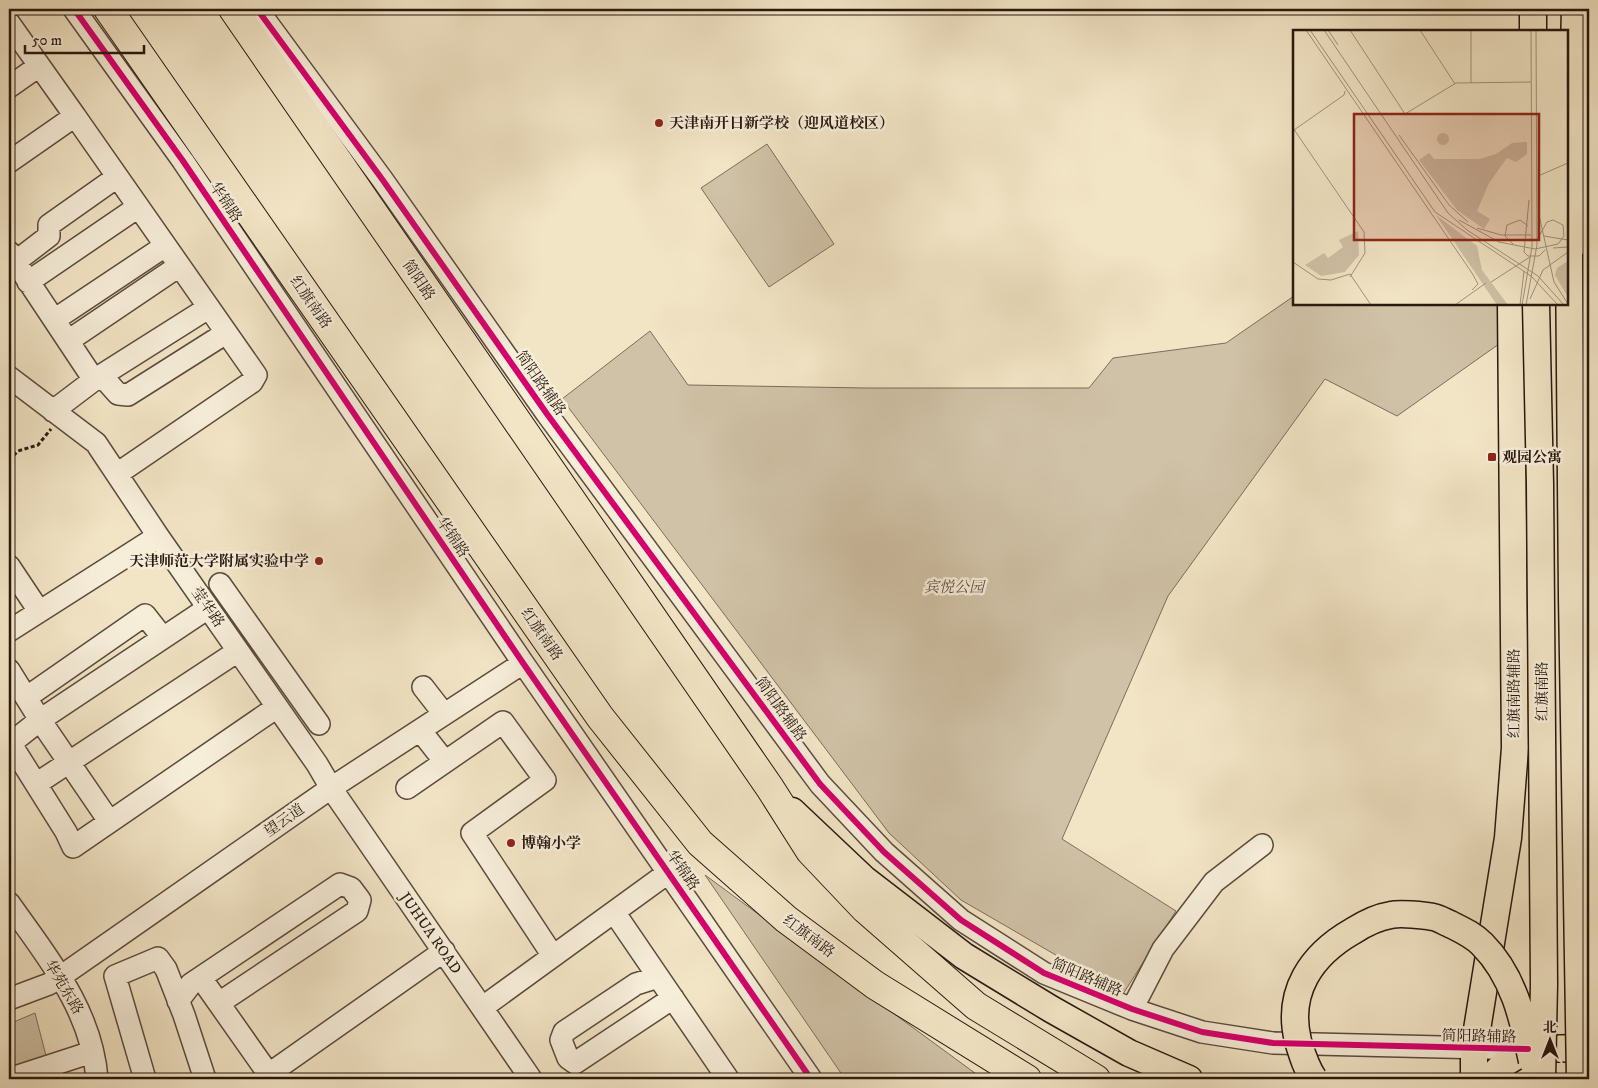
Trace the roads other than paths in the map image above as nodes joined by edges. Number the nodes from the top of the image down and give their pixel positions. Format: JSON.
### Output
{"nodes":[{"id":1,"x":74,"y":9,"type":"edge"},
{"id":2,"x":108,"y":9,"type":"edge"},
{"id":3,"x":233,"y":9,"type":"edge"},
{"id":4,"x":257,"y":9,"type":"edge"},
{"id":5,"x":1533,"y":9,"type":"edge"},
{"id":6,"x":1575,"y":9,"type":"edge"},
{"id":7,"x":9,"y":23,"type":"edge"},
{"id":8,"x":1533,"y":30,"type":"edge"},
{"id":9,"x":39,"y":66,"type":"junction"},
{"id":10,"x":1575,"y":67,"type":"junction"},
{"id":11,"x":9,"y":87,"type":"edge"},
{"id":12,"x":75,"y":116,"type":"junction"},
{"id":13,"x":9,"y":162,"type":"edge"},
{"id":14,"x":117,"y":177,"type":"junction"},
{"id":15,"x":1586,"y":177,"type":"edge"},
{"id":16,"x":138,"y":206,"type":"junction"},
{"id":17,"x":165,"y":246,"type":"junction"},
{"id":18,"x":1579,"y":252,"type":"edge"},
{"id":19,"x":12,"y":257,"type":"edge"},
{"id":20,"x":180,"y":266,"type":"junction"},
{"id":21,"x":28,"y":282,"type":"junction"},
{"id":22,"x":1511,"y":305,"type":"edge"},
{"id":23,"x":1536,"y":305,"type":"edge"},
{"id":24,"x":208,"y":308,"type":"junction"},
{"id":25,"x":54,"y":320,"type":"junction"},
{"id":26,"x":226,"y":333,"type":"junction"},
{"id":27,"x":68,"y":341,"type":"junction"},
{"id":28,"x":9,"y":377,"type":"edge"},
{"id":29,"x":98,"y":378,"type":"junction"},
{"id":30,"x":57,"y":414,"type":"junction"},
{"id":31,"x":117,"y":474,"type":"junction"},
{"id":32,"x":158,"y":536,"type":"junction"},
{"id":33,"x":9,"y":566,"type":"edge"},
{"id":34,"x":220,"y":584,"type":"dead end"},
{"id":35,"x":208,"y":608,"type":"junction"},
{"id":36,"x":39,"y":611,"type":"junction"},
{"id":37,"x":9,"y":631,"type":"edge"},
{"id":38,"x":163,"y":638,"type":"junction"},
{"id":39,"x":238,"y":651,"type":"junction"},
{"id":40,"x":523,"y":663,"type":"junction"},
{"id":41,"x":9,"y":670,"type":"edge"},
{"id":42,"x":423,"y":687,"type":"dead end"},
{"id":43,"x":27,"y":697,"type":"junction"},
{"id":44,"x":282,"y":714,"type":"junction"},
{"id":45,"x":444,"y":714,"type":"junction"},
{"id":46,"x":40,"y":720,"type":"junction"},
{"id":47,"x":420,"y":730,"type":"junction"},
{"id":48,"x":10,"y":742,"type":"edge"},
{"id":49,"x":445,"y":762,"type":"junction"},
{"id":50,"x":69,"y":763,"type":"junction"},
{"id":51,"x":36,"y":784,"type":"junction"},
{"id":52,"x":330,"y":788,"type":"junction"},
{"id":53,"x":407,"y":788,"type":"dead end"},
{"id":54,"x":770,"y":788,"type":"junction"},
{"id":55,"x":109,"y":821,"type":"junction"},
{"id":56,"x":1262,"y":844,"type":"dead end"},
{"id":57,"x":669,"y":872,"type":"junction"},
{"id":58,"x":9,"y":903,"type":"edge"},
{"id":59,"x":614,"y":912,"type":"junction"},
{"id":60,"x":9,"y":925,"type":"edge"},
{"id":61,"x":444,"y":951,"type":"junction"},
{"id":62,"x":553,"y":956,"type":"junction"},
{"id":63,"x":658,"y":977,"type":"junction"},
{"id":64,"x":201,"y":978,"type":"junction"},
{"id":65,"x":55,"y":980,"type":"junction"},
{"id":66,"x":673,"y":998,"type":"junction"},
{"id":67,"x":9,"y":999,"type":"edge"},
{"id":68,"x":178,"y":1000,"type":"junction"},
{"id":69,"x":219,"y":1003,"type":"junction"},
{"id":70,"x":483,"y":1007,"type":"junction"},
{"id":71,"x":1132,"y":1009,"type":"junction"},
{"id":72,"x":1474,"y":1048,"type":"junction"},
{"id":73,"x":1589,"y":1048,"type":"edge"},
{"id":74,"x":1528,"y":1049,"type":"junction"},
{"id":75,"x":85,"y":1054,"type":"junction"},
{"id":76,"x":271,"y":1077,"type":"edge"},
{"id":77,"x":9,"y":1079,"type":"edge"},
{"id":78,"x":82,"y":1079,"type":"edge"},
{"id":79,"x":97,"y":1079,"type":"edge"},
{"id":80,"x":145,"y":1079,"type":"edge"},
{"id":81,"x":205,"y":1079,"type":"edge"},
{"id":82,"x":531,"y":1079,"type":"edge"},
{"id":83,"x":728,"y":1079,"type":"edge"},
{"id":84,"x":811,"y":1079,"type":"edge"},
{"id":85,"x":1027,"y":1079,"type":"edge"},
{"id":86,"x":1096,"y":1079,"type":"edge"},
{"id":87,"x":1188,"y":1079,"type":"edge"},
{"id":88,"x":1314,"y":1079,"type":"edge"},
{"id":89,"x":1474,"y":1079,"type":"edge"},
{"id":90,"x":1489,"y":1079,"type":"edge"},
{"id":91,"x":1536,"y":1079,"type":"edge"},
{"id":92,"x":1542,"y":1079,"type":"edge"},
{"id":93,"x":1580,"y":1079,"type":"edge"}],
"edges":[{"from":1,"to":40,"type":"street","name":"华锦路"},
{"from":2,"to":85,"type":"highway","name":"红旗南路"},
{"from":3,"to":54,"type":"highway","name":"简阳路"},
{"from":4,"to":71,"type":"street","name":"简阳路辅路"},
{"from":5,"to":8,"type":"main road"},
{"from":6,"to":10,"type":"main road"},
{"from":7,"to":9,"type":"street"},
{"from":9,"to":11,"type":"street"},
{"from":9,"to":12,"type":"street"},
{"from":10,"to":15,"type":"main road"},
{"from":10,"to":18,"type":"main road","name":"红旗南路"},
{"from":12,"to":13,"type":"street"},
{"from":12,"to":14,"type":"street"},
{"from":14,"to":16,"type":"street"},
{"from":14,"to":19,"type":"street"},
{"from":15,"to":18,"type":"main road"},
{"from":16,"to":17,"type":"street"},
{"from":16,"to":21,"type":"street"},
{"from":17,"to":20,"type":"street"},
{"from":17,"to":25,"type":"street"},
{"from":18,"to":93,"type":"main road","name":"红旗南路","bridge":true},
{"from":19,"to":21,"type":"street"},
{"from":20,"to":24,"type":"street"},
{"from":20,"to":27,"type":"street"},
{"from":21,"to":25,"type":"street"},
{"from":22,"to":72,"type":"main road","name":"红旗南路辅路"},
{"from":23,"to":92,"type":"main road","name":"红旗南路","bridge":true},
{"from":24,"to":26,"type":"street"},
{"from":24,"to":29,"type":"street"},
{"from":25,"to":27,"type":"street"},
{"from":26,"to":29,"type":"street"},
{"from":26,"to":31,"type":"street"},
{"from":27,"to":29,"type":"street"},
{"from":28,"to":30,"type":"street","name":"莹华路"},
{"from":29,"to":30,"type":"street"},
{"from":30,"to":31,"type":"street","name":"莹华路"},
{"from":31,"to":32,"type":"street","name":"莹华路"},
{"from":32,"to":35,"type":"street","name":"莹华路"},
{"from":32,"to":36,"type":"street"},
{"from":33,"to":36,"type":"street"},
{"from":34,"to":44,"type":"street"},
{"from":35,"to":38,"type":"street"},
{"from":35,"to":39,"type":"street","name":"莹华路"},
{"from":36,"to":37,"type":"street"},
{"from":38,"to":43,"type":"street"},
{"from":38,"to":46,"type":"street"},
{"from":39,"to":44,"type":"street","name":"莹华路"},
{"from":39,"to":50,"type":"street"},
{"from":40,"to":45,"type":"street","name":"望云道"},
{"from":40,"to":57,"type":"street","name":"华锦路"},
{"from":41,"to":43,"type":"street"},
{"from":42,"to":45,"type":"street"},
{"from":43,"to":46,"type":"street"},
{"from":44,"to":52,"type":"street","name":"莹华路"},
{"from":44,"to":55,"type":"street"},
{"from":45,"to":47,"type":"street","name":"望云道"},
{"from":46,"to":48,"type":"street"},
{"from":46,"to":50,"type":"street"},
{"from":47,"to":49,"type":"street"},
{"from":47,"to":52,"type":"street","name":"望云道"},
{"from":48,"to":51,"type":"street"},
{"from":49,"to":53,"type":"street"},
{"from":49,"to":62,"type":"street"},
{"from":50,"to":51,"type":"street"},
{"from":50,"to":55,"type":"street"},
{"from":51,"to":55,"type":"street"},
{"from":52,"to":61,"type":"street","name":"JUHUA ROAD"},
{"from":52,"to":65,"type":"street","name":"望云道"},
{"from":54,"to":86,"type":"highway"},
{"from":54,"to":87,"type":"main road"},
{"from":56,"to":71,"type":"street"},
{"from":57,"to":59,"type":"street"},
{"from":57,"to":84,"type":"street","name":"华锦路"},
{"from":58,"to":65,"type":"street","name":"华苑东路"},
{"from":59,"to":62,"type":"street"},
{"from":59,"to":63,"type":"street"},
{"from":60,"to":65,"type":"street","name":"华苑东路"},
{"from":61,"to":70,"type":"street","name":"JUHUA ROAD"},
{"from":61,"to":76,"type":"street"},
{"from":62,"to":70,"type":"street"},
{"from":63,"to":66,"type":"street"},
{"from":63,"to":66,"type":"street"},
{"from":64,"to":68,"type":"street"},
{"from":64,"to":69,"type":"street"},
{"from":64,"to":69,"type":"street"},
{"from":65,"to":67,"type":"street","name":"望云道"},
{"from":65,"to":75,"type":"street","name":"华苑东路"},
{"from":66,"to":83,"type":"street"},
{"from":68,"to":80,"type":"street"},
{"from":68,"to":81,"type":"street"},
{"from":69,"to":76,"type":"street"},
{"from":70,"to":82,"type":"street","name":"JUHUA ROAD"},
{"from":71,"to":72,"type":"street","name":"简阳路辅路"},
{"from":72,"to":74,"type":"street","name":"简阳路辅路"},
{"from":72,"to":89,"type":"main road","name":"红旗南路辅路"},
{"from":73,"to":74,"type":"main road"},
{"from":74,"to":90,"type":"main road"},
{"from":75,"to":77,"type":"street"},
{"from":75,"to":78,"type":"street","name":"华苑东路"},
{"from":75,"to":79,"type":"street","name":"华苑东路"},
{"from":88,"to":91,"type":"main road","bridge":true}]}
